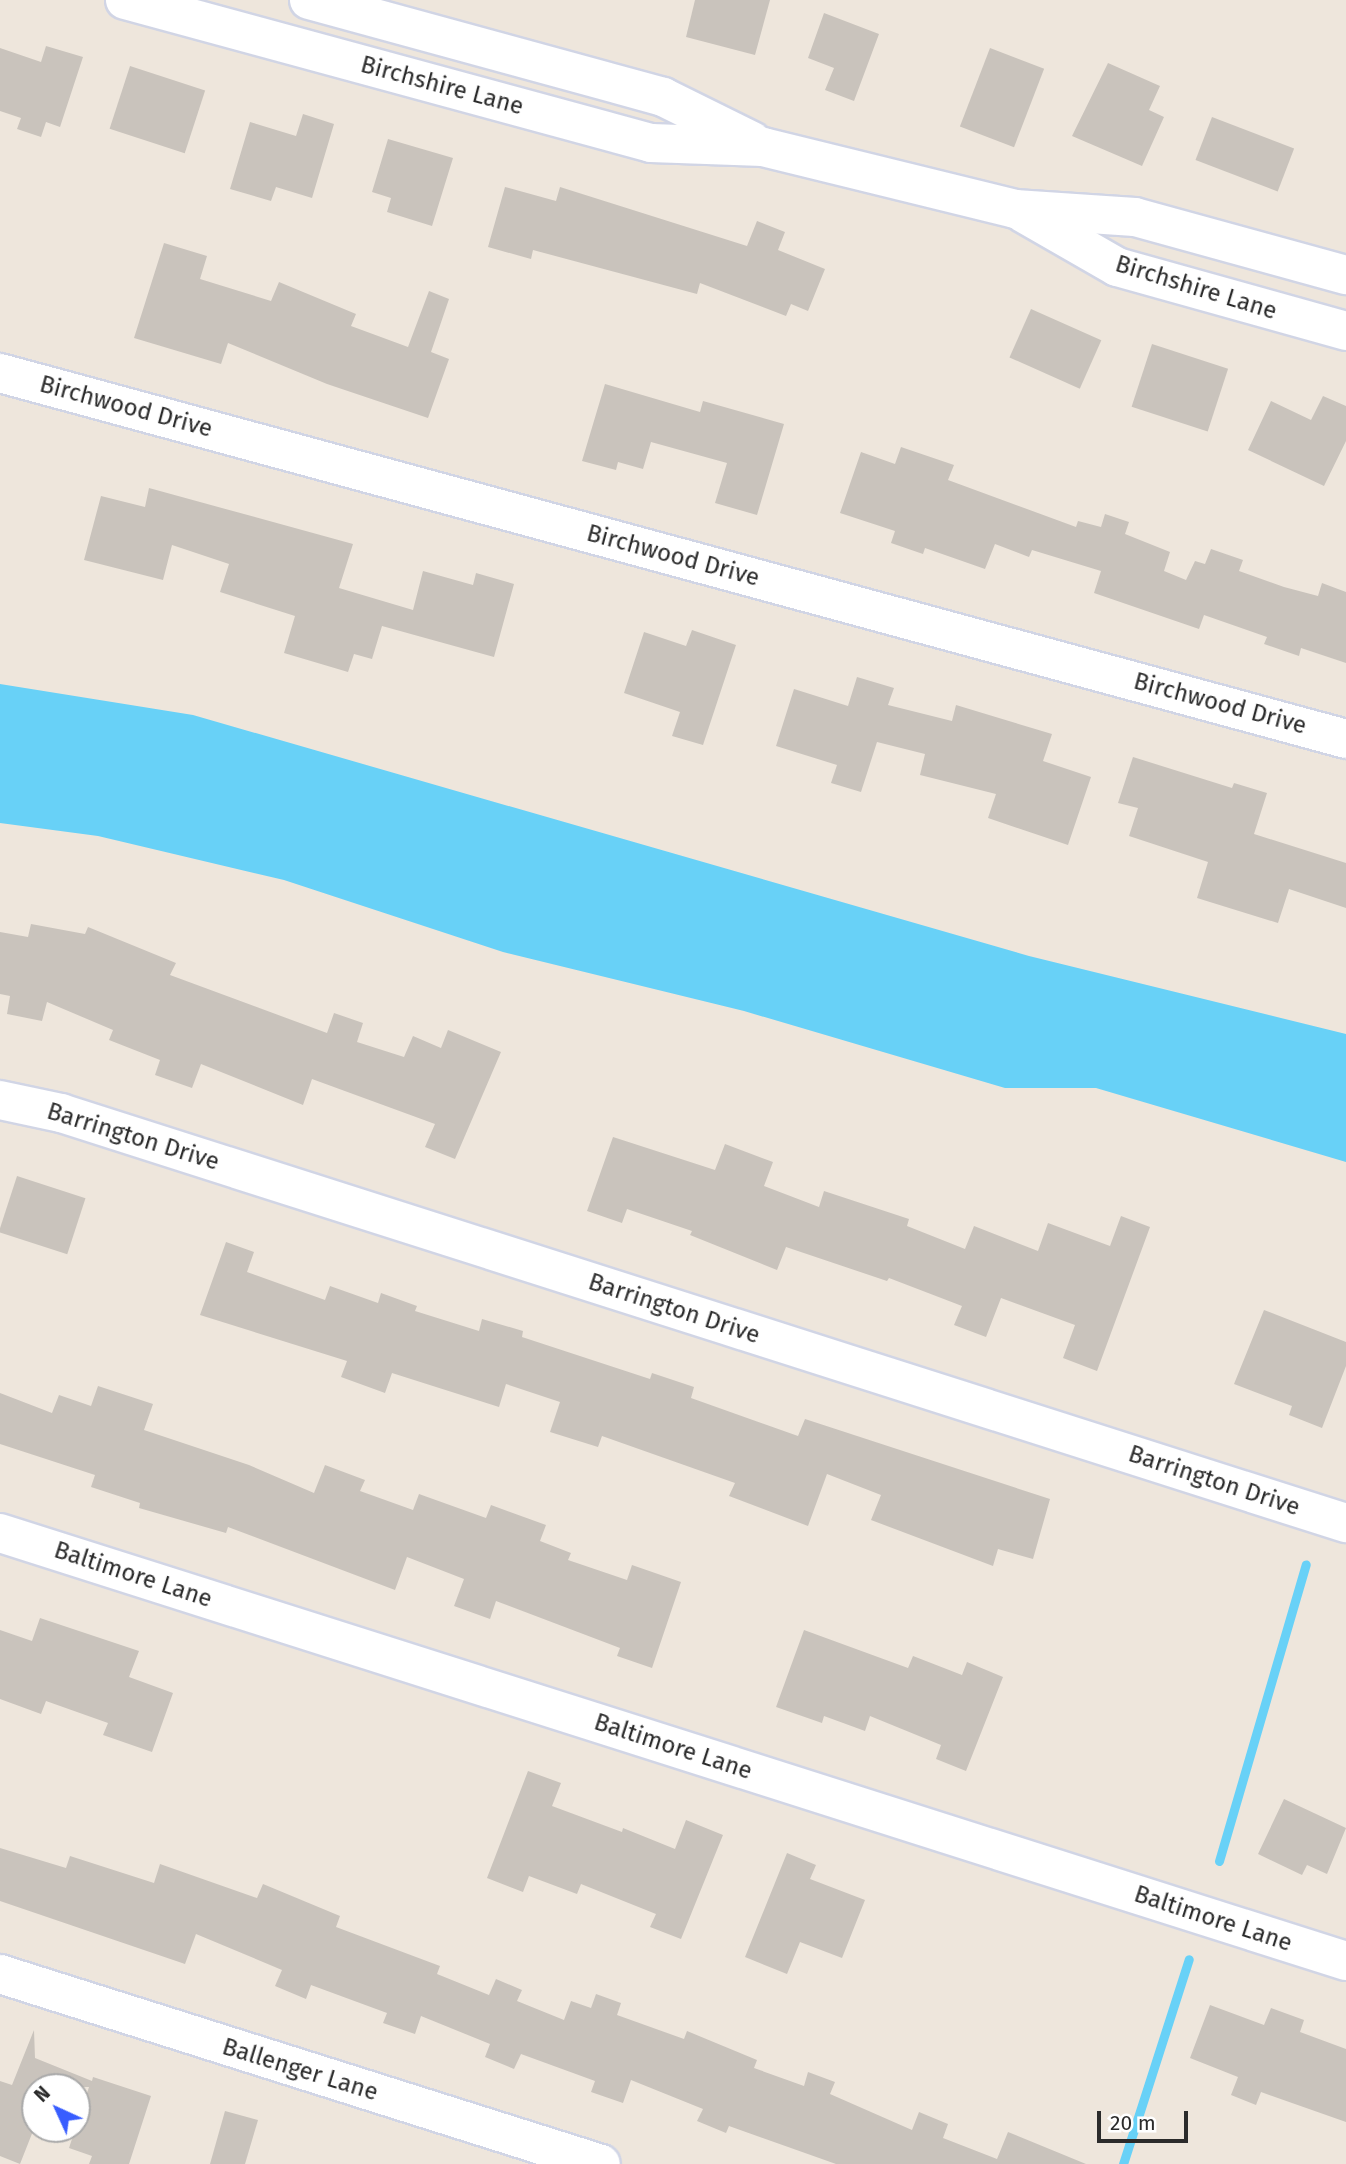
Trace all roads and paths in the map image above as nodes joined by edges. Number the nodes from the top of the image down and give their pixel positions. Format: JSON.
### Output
{"nodes":[{"id":1,"x":125,"y":0,"type":"edge"},
{"id":2,"x":309,"y":0,"type":"edge"},
{"id":3,"x":763,"y":147,"type":"junction"},
{"id":4,"x":1015,"y":209,"type":"junction"},
{"id":5,"x":1346,"y":275,"type":"edge"},
{"id":6,"x":1346,"y":331,"type":"edge"},
{"id":7,"x":0,"y":373,"type":"edge"},
{"id":8,"x":1346,"y":739,"type":"edge"},
{"id":9,"x":0,"y":1100,"type":"edge"},
{"id":10,"x":1346,"y":1522,"type":"edge"},
{"id":11,"x":0,"y":1533,"type":"edge"},
{"id":12,"x":1346,"y":1961,"type":"edge"},
{"id":13,"x":0,"y":1974,"type":"edge"},
{"id":14,"x":601,"y":2164,"type":"edge"}],
"edges":[{"from":1,"to":3,"type":"street","name":"Birchshire Lane"},
{"from":2,"to":3,"type":"street","name":"Birchshire Lane"},
{"from":3,"to":4,"type":"street","name":"Birchshire Lane"},
{"from":4,"to":5,"type":"street","name":"Birchshire Lane"},
{"from":4,"to":6,"type":"street","name":"Birchshire Lane"},
{"from":7,"to":8,"type":"street","name":"Birchwood Drive"},
{"from":9,"to":10,"type":"street","name":"Barrington Drive"},
{"from":11,"to":12,"type":"street","name":"Baltimore Lane"},
{"from":13,"to":14,"type":"street","name":"Ballenger Lane"}]}
